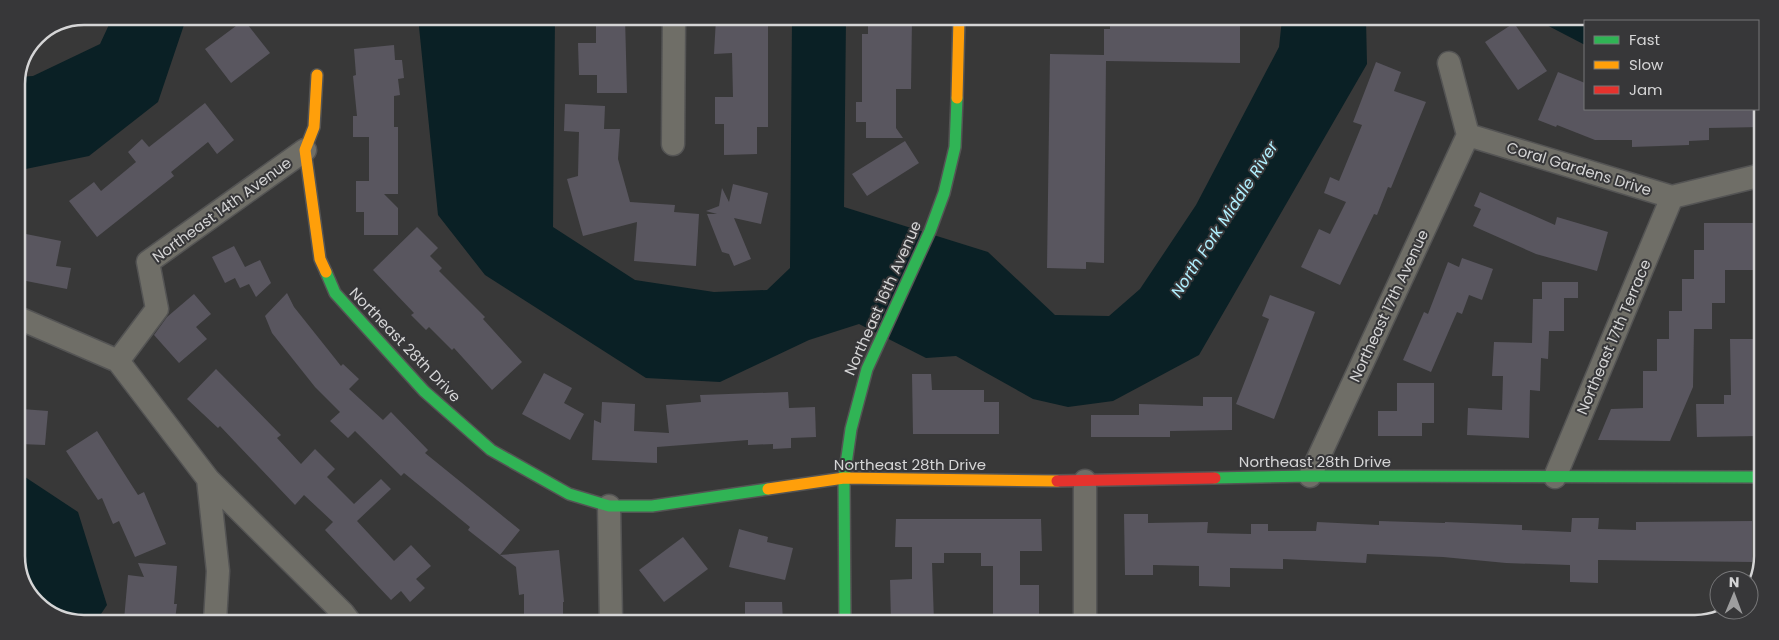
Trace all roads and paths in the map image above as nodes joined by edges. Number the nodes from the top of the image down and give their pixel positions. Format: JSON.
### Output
{"nodes":[{"id":1,"x":674,"y":25,"type":"edge"},
{"id":2,"x":959,"y":25,"type":"edge"},
{"id":3,"x":1449,"y":63,"type":"dead end"},
{"id":4,"x":317,"y":75,"type":"dead end"},
{"id":5,"x":1468,"y":136,"type":"junction"},
{"id":6,"x":673,"y":144,"type":"dead end"},
{"id":7,"x":306,"y":150,"type":"junction"},
{"id":8,"x":1754,"y":177,"type":"edge"},
{"id":9,"x":1672,"y":196,"type":"junction"},
{"id":10,"x":25,"y":321,"type":"edge"},
{"id":11,"x":118,"y":361,"type":"junction"},
{"id":12,"x":1310,"y":476,"type":"junction"},
{"id":13,"x":1754,"y":476,"type":"edge"},
{"id":14,"x":1555,"y":477,"type":"junction"},
{"id":15,"x":844,"y":478,"type":"junction"},
{"id":16,"x":208,"y":479,"type":"junction"},
{"id":17,"x":1085,"y":481,"type":"junction"},
{"id":18,"x":609,"y":506,"type":"junction"},
{"id":19,"x":215,"y":615,"type":"edge"},
{"id":20,"x":345,"y":615,"type":"edge"},
{"id":21,"x":611,"y":615,"type":"edge"},
{"id":22,"x":845,"y":615,"type":"edge"},
{"id":23,"x":1085,"y":615,"type":"edge"}],
"edges":[{"from":1,"to":6,"type":"street"},
{"from":2,"to":15,"type":"street","name":"Northeast 16th Avenue"},
{"from":3,"to":5,"type":"street"},
{"from":4,"to":7,"type":"street","name":"Northeast 28th Drive"},
{"from":5,"to":9,"type":"street","name":"Coral Gardens Drive"},
{"from":5,"to":12,"type":"street","name":"Northeast 17th Avenue"},
{"from":7,"to":11,"type":"street","name":"Northeast 14th Avenue"},
{"from":7,"to":18,"type":"street","name":"Northeast 28th Drive"},
{"from":8,"to":9,"type":"street","name":"Coral Gardens Drive"},
{"from":9,"to":14,"type":"street","name":"Northeast 17th Terrace"},
{"from":10,"to":11,"type":"street"},
{"from":11,"to":16,"type":"street"},
{"from":12,"to":14,"type":"street","name":"Northeast 28th Drive"},
{"from":12,"to":17,"type":"street","name":"Northeast 28th Drive"},
{"from":13,"to":14,"type":"street","name":"Northeast 28th Drive"},
{"from":15,"to":17,"type":"street","name":"Northeast 28th Drive"},
{"from":15,"to":18,"type":"street","name":"Northeast 28th Drive"},
{"from":15,"to":22,"type":"street","name":"Northeast 16th Avenue"},
{"from":16,"to":19,"type":"street"},
{"from":16,"to":20,"type":"street"},
{"from":17,"to":23,"type":"street"},
{"from":18,"to":21,"type":"street"}]}
